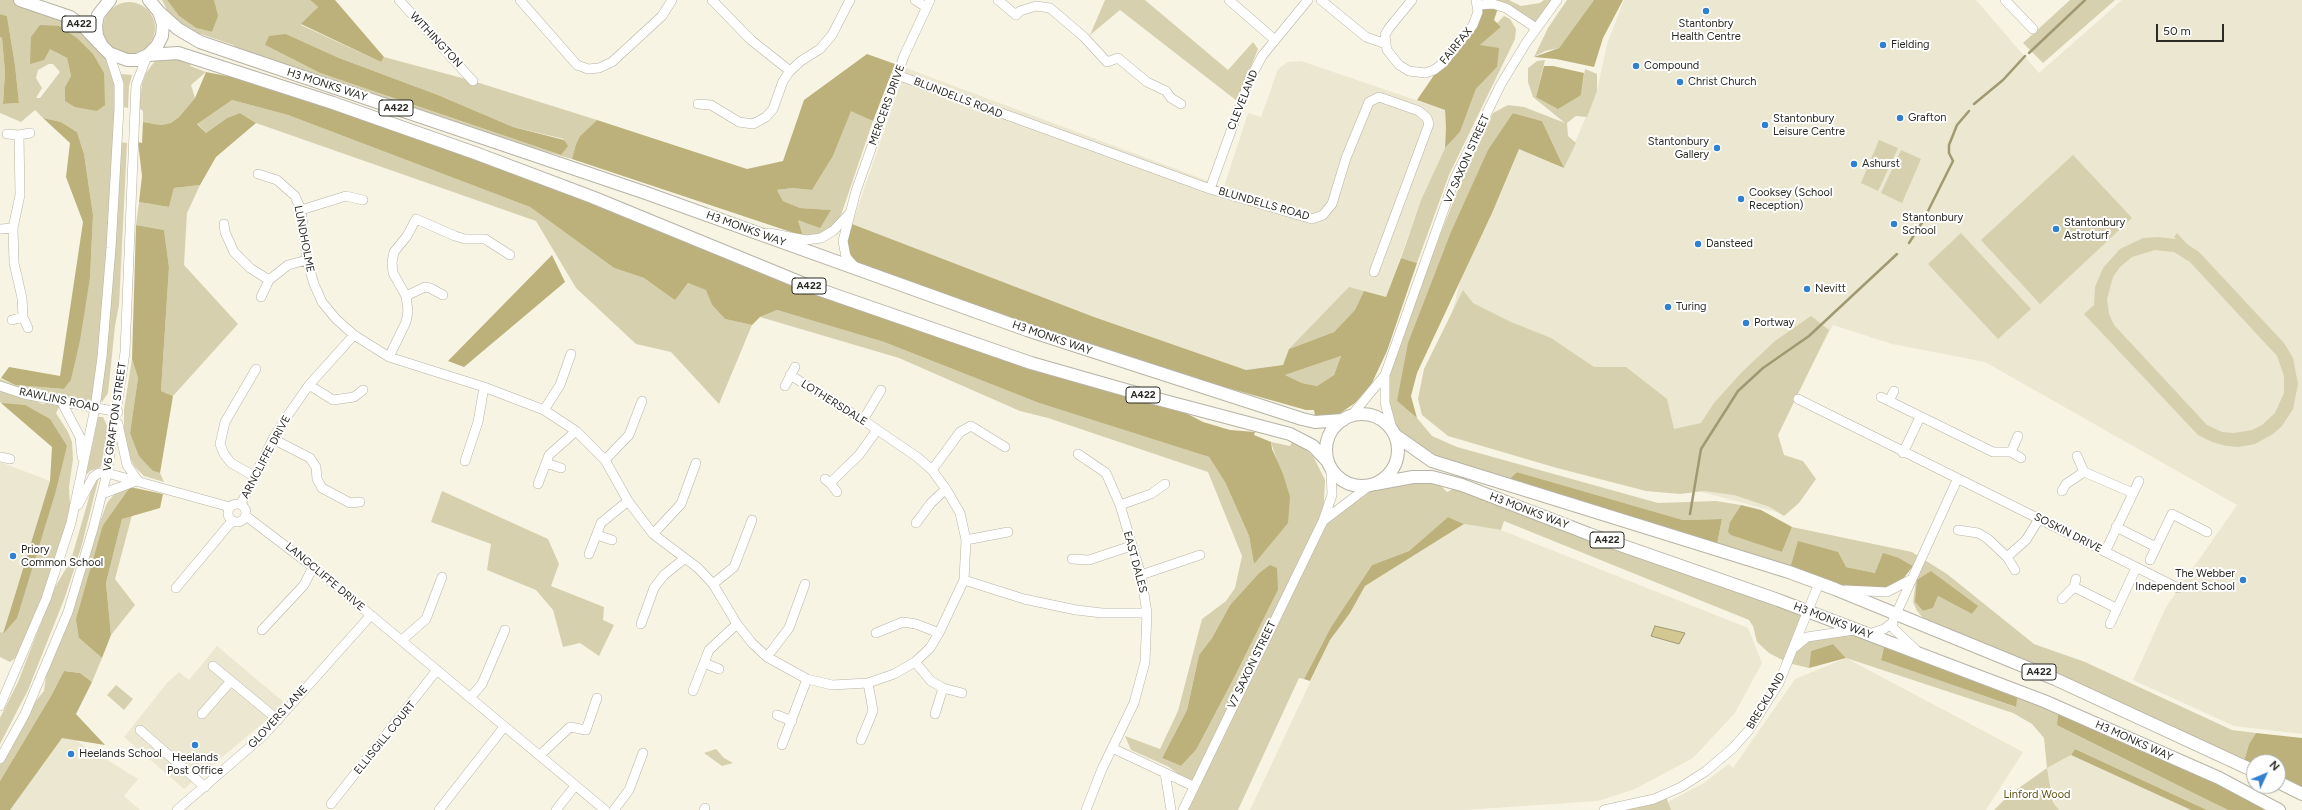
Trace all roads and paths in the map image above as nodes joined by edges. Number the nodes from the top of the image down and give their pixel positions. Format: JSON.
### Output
{"nodes":[{"id":1,"x":21,"y":0,"type":"edge"},
{"id":2,"x":110,"y":0,"type":"edge"},
{"id":3,"x":399,"y":0,"type":"edge"},
{"id":4,"x":520,"y":0,"type":"edge"},
{"id":5,"x":672,"y":0,"type":"edge"},
{"id":6,"x":712,"y":0,"type":"edge"},
{"id":7,"x":850,"y":0,"type":"edge"},
{"id":8,"x":915,"y":0,"type":"edge"},
{"id":9,"x":998,"y":0,"type":"edge"},
{"id":10,"x":1229,"y":0,"type":"edge"},
{"id":11,"x":1308,"y":0,"type":"edge"},
{"id":12,"x":1321,"y":0,"type":"edge"},
{"id":13,"x":1412,"y":0,"type":"edge"},
{"id":14,"x":1557,"y":0,"type":"edge"},
{"id":15,"x":2005,"y":0,"type":"edge"},
{"id":16,"x":1477,"y":2,"type":"edge"},
{"id":17,"x":928,"y":3,"type":"edge"},
{"id":18,"x":154,"y":5,"type":"edge"},
{"id":19,"x":1536,"y":28,"type":"junction"},
{"id":20,"x":2033,"y":29,"type":"dead end"},
{"id":21,"x":1275,"y":40,"type":"junction"},
{"id":22,"x":1386,"y":44,"type":"junction"},
{"id":23,"x":105,"y":49,"type":"junction"},
{"id":24,"x":147,"y":55,"type":"junction"},
{"id":25,"x":790,"y":71,"type":"junction"},
{"id":26,"x":897,"y":75,"type":"junction"},
{"id":27,"x":473,"y":81,"type":"dead end"},
{"id":28,"x":698,"y":104,"type":"dead end"},
{"id":29,"x":1181,"y":104,"type":"dead end"},
{"id":30,"x":30,"y":133,"type":"dead end"},
{"id":31,"x":7,"y":134,"type":"dead end"},
{"id":32,"x":19,"y":135,"type":"junction"},
{"id":33,"x":258,"y":174,"type":"dead end"},
{"id":34,"x":1210,"y":189,"type":"junction"},
{"id":35,"x":363,"y":200,"type":"dead end"},
{"id":36,"x":301,"y":210,"type":"junction"},
{"id":37,"x":851,"y":212,"type":"junction"},
{"id":38,"x":224,"y":224,"type":"dead end"},
{"id":39,"x":13,"y":228,"type":"junction"},
{"id":40,"x":744,"y":228,"type":"junction"},
{"id":41,"x":0,"y":229,"type":"edge"},
{"id":42,"x":510,"y":255,"type":"dead end"},
{"id":43,"x":307,"y":260,"type":"junction"},
{"id":44,"x":856,"y":268,"type":"junction"},
{"id":45,"x":1374,"y":272,"type":"dead end"},
{"id":46,"x":269,"y":280,"type":"junction"},
{"id":47,"x":443,"y":295,"type":"dead end"},
{"id":48,"x":406,"y":296,"type":"junction"},
{"id":49,"x":261,"y":297,"type":"dead end"},
{"id":50,"x":23,"y":317,"type":"junction"},
{"id":51,"x":12,"y":320,"type":"dead end"},
{"id":52,"x":28,"y":328,"type":"dead end"},
{"id":53,"x":354,"y":335,"type":"junction"},
{"id":54,"x":571,"y":354,"type":"dead end"},
{"id":55,"x":389,"y":357,"type":"junction"},
{"id":56,"x":795,"y":367,"type":"dead end"},
{"id":57,"x":256,"y":369,"type":"dead end"},
{"id":58,"x":790,"y":375,"type":"junction"},
{"id":59,"x":1385,"y":375,"type":"junction"},
{"id":60,"x":309,"y":385,"type":"junction"},
{"id":61,"x":0,"y":386,"type":"edge"},
{"id":62,"x":785,"y":386,"type":"dead end"},
{"id":63,"x":484,"y":388,"type":"junction"},
{"id":64,"x":363,"y":390,"type":"dead end"},
{"id":65,"x":881,"y":390,"type":"dead end"},
{"id":66,"x":1894,"y":391,"type":"dead end"},
{"id":67,"x":1798,"y":400,"type":"dead end"},
{"id":68,"x":61,"y":401,"type":"junction"},
{"id":69,"x":642,"y":401,"type":"dead end"},
{"id":70,"x":95,"y":408,"type":"junction"},
{"id":71,"x":544,"y":410,"type":"junction"},
{"id":72,"x":117,"y":415,"type":"junction"},
{"id":73,"x":1920,"y":417,"type":"junction"},
{"id":74,"x":1347,"y":418,"type":"junction"},
{"id":75,"x":863,"y":420,"type":"junction"},
{"id":76,"x":877,"y":430,"type":"junction"},
{"id":77,"x":576,"y":431,"type":"junction"},
{"id":78,"x":1394,"y":434,"type":"junction"},
{"id":79,"x":2018,"y":436,"type":"dead end"},
{"id":80,"x":273,"y":439,"type":"junction"},
{"id":81,"x":1005,"y":447,"type":"dead end"},
{"id":82,"x":2011,"y":452,"type":"junction"},
{"id":83,"x":1903,"y":453,"type":"junction"},
{"id":84,"x":1078,"y":454,"type":"dead end"},
{"id":85,"x":2077,"y":456,"type":"dead end"},
{"id":86,"x":0,"y":457,"type":"edge"},
{"id":87,"x":2021,"y":458,"type":"dead end"},
{"id":88,"x":10,"y":459,"type":"dead end"},
{"id":89,"x":605,"y":460,"type":"junction"},
{"id":90,"x":464,"y":461,"type":"dead end"},
{"id":91,"x":546,"y":463,"type":"junction"},
{"id":92,"x":696,"y":463,"type":"dead end"},
{"id":93,"x":83,"y":464,"type":"junction"},
{"id":94,"x":1329,"y":465,"type":"junction"},
{"id":95,"x":561,"y":468,"type":"dead end"},
{"id":96,"x":932,"y":470,"type":"junction"},
{"id":97,"x":2084,"y":472,"type":"junction"},
{"id":98,"x":107,"y":473,"type":"junction"},
{"id":99,"x":254,"y":476,"type":"junction"},
{"id":100,"x":1957,"y":480,"type":"junction"},
{"id":101,"x":138,"y":481,"type":"junction"},
{"id":102,"x":2139,"y":481,"type":"dead end"},
{"id":103,"x":538,"y":484,"type":"dead end"},
{"id":104,"x":1165,"y":484,"type":"dead end"},
{"id":105,"x":1372,"y":485,"type":"junction"},
{"id":106,"x":946,"y":489,"type":"junction"},
{"id":107,"x":2062,"y":491,"type":"dead end"},
{"id":108,"x":837,"y":492,"type":"dead end"},
{"id":109,"x":2133,"y":493,"type":"junction"},
{"id":110,"x":102,"y":494,"type":"junction"},
{"id":111,"x":628,"y":501,"type":"junction"},
{"id":112,"x":360,"y":502,"type":"dead end"},
{"id":113,"x":241,"y":504,"type":"junction"},
{"id":114,"x":1120,"y":505,"type":"junction"},
{"id":115,"x":230,"y":507,"type":"junction"},
{"id":116,"x":246,"y":516,"type":"junction"},
{"id":117,"x":2039,"y":519,"type":"junction"},
{"id":118,"x":752,"y":520,"type":"dead end"},
{"id":119,"x":232,"y":521,"type":"junction"},
{"id":120,"x":70,"y":523,"type":"junction"},
{"id":121,"x":916,"y":523,"type":"dead end"},
{"id":122,"x":1321,"y":525,"type":"junction"},
{"id":123,"x":1960,"y":527,"type":"dead end"},
{"id":124,"x":2116,"y":528,"type":"junction"},
{"id":125,"x":1008,"y":532,"type":"dead end"},
{"id":126,"x":2207,"y":532,"type":"dead end"},
{"id":127,"x":653,"y":534,"type":"junction"},
{"id":128,"x":597,"y":535,"type":"junction"},
{"id":129,"x":612,"y":540,"type":"dead end"},
{"id":130,"x":966,"y":540,"type":"junction"},
{"id":131,"x":1131,"y":546,"type":"junction"},
{"id":132,"x":2156,"y":547,"type":"junction"},
{"id":133,"x":2105,"y":552,"type":"junction"},
{"id":134,"x":589,"y":554,"type":"dead end"},
{"id":135,"x":1200,"y":555,"type":"dead end"},
{"id":136,"x":2007,"y":557,"type":"junction"},
{"id":137,"x":684,"y":559,"type":"junction"},
{"id":138,"x":1072,"y":559,"type":"dead end"},
{"id":139,"x":2150,"y":560,"type":"dead end"},
{"id":140,"x":313,"y":567,"type":"junction"},
{"id":141,"x":2136,"y":568,"type":"junction"},
{"id":142,"x":2015,"y":570,"type":"dead end"},
{"id":143,"x":1141,"y":575,"type":"junction"},
{"id":144,"x":442,"y":577,"type":"dead end"},
{"id":145,"x":964,"y":580,"type":"junction"},
{"id":146,"x":1910,"y":580,"type":"junction"},
{"id":147,"x":1819,"y":583,"type":"junction"},
{"id":148,"x":713,"y":584,"type":"junction"},
{"id":149,"x":805,"y":584,"type":"dead end"},
{"id":150,"x":176,"y":588,"type":"dead end"},
{"id":151,"x":2178,"y":588,"type":"dead end"},
{"id":152,"x":1835,"y":589,"type":"junction"},
{"id":153,"x":2062,"y":599,"type":"dead end"},
{"id":154,"x":2116,"y":608,"type":"junction"},
{"id":155,"x":1808,"y":612,"type":"junction"},
{"id":156,"x":1147,"y":613,"type":"junction"},
{"id":157,"x":371,"y":615,"type":"junction"},
{"id":158,"x":1894,"y":618,"type":"junction"},
{"id":159,"x":641,"y":624,"type":"dead end"},
{"id":160,"x":737,"y":624,"type":"junction"},
{"id":161,"x":2110,"y":624,"type":"dead end"},
{"id":162,"x":262,"y":630,"type":"dead end"},
{"id":163,"x":505,"y":630,"type":"dead end"},
{"id":164,"x":1856,"y":630,"type":"junction"},
{"id":165,"x":876,"y":633,"type":"dead end"},
{"id":166,"x":939,"y":633,"type":"junction"},
{"id":167,"x":1869,"y":634,"type":"junction"},
{"id":168,"x":402,"y":640,"type":"junction"},
{"id":169,"x":1794,"y":648,"type":"junction"},
{"id":170,"x":1922,"y":656,"type":"junction"},
{"id":171,"x":767,"y":657,"type":"junction"},
{"id":172,"x":915,"y":662,"type":"junction"},
{"id":173,"x":704,"y":663,"type":"junction"},
{"id":174,"x":213,"y":666,"type":"dead end"},
{"id":175,"x":719,"y":669,"type":"dead end"},
{"id":176,"x":437,"y":670,"type":"junction"},
{"id":177,"x":807,"y":679,"type":"junction"},
{"id":178,"x":231,"y":681,"type":"junction"},
{"id":179,"x":868,"y":683,"type":"junction"},
{"id":180,"x":943,"y":688,"type":"junction"},
{"id":181,"x":693,"y":691,"type":"dead end"},
{"id":182,"x":962,"y":693,"type":"dead end"},
{"id":183,"x":470,"y":698,"type":"junction"},
{"id":184,"x":597,"y":698,"type":"dead end"},
{"id":185,"x":0,"y":706,"type":"edge"},
{"id":186,"x":202,"y":714,"type":"dead end"},
{"id":187,"x":935,"y":714,"type":"dead end"},
{"id":188,"x":777,"y":715,"type":"dead end"},
{"id":189,"x":278,"y":720,"type":"junction"},
{"id":190,"x":792,"y":721,"type":"junction"},
{"id":191,"x":504,"y":727,"type":"junction"},
{"id":192,"x":140,"y":730,"type":"dead end"},
{"id":193,"x":861,"y":740,"type":"dead end"},
{"id":194,"x":782,"y":745,"type":"dead end"},
{"id":195,"x":1112,"y":748,"type":"junction"},
{"id":196,"x":643,"y":753,"type":"dead end"},
{"id":197,"x":540,"y":755,"type":"junction"},
{"id":198,"x":0,"y":759,"type":"edge"},
{"id":199,"x":2246,"y":767,"type":"edge"},
{"id":200,"x":1165,"y":773,"type":"junction"},
{"id":201,"x":575,"y":786,"type":"junction"},
{"id":202,"x":1193,"y":786,"type":"junction"},
{"id":203,"x":2286,"y":786,"type":"edge"},
{"id":204,"x":205,"y":787,"type":"junction"},
{"id":205,"x":2302,"y":794,"type":"edge"},
{"id":206,"x":331,"y":804,"type":"dead end"},
{"id":207,"x":1187,"y":806,"type":"edge"},
{"id":208,"x":177,"y":810,"type":"edge"},
{"id":209,"x":439,"y":810,"type":"edge"},
{"id":210,"x":556,"y":810,"type":"edge"},
{"id":211,"x":605,"y":810,"type":"edge"},
{"id":212,"x":614,"y":810,"type":"edge"},
{"id":213,"x":1086,"y":810,"type":"edge"},
{"id":214,"x":1171,"y":810,"type":"edge"},
{"id":215,"x":1182,"y":810,"type":"edge"},
{"id":216,"x":1604,"y":810,"type":"edge"},
{"id":217,"x":2279,"y":810,"type":"edge"}],
"edges":[{"from":1,"to":23,"type":"main road","number":"A422"},
{"from":2,"to":23,"type":"main road","number":"A422"},
{"from":3,"to":27,"type":"street","name":"WITHINGTON"},
{"from":4,"to":5,"type":"street"},
{"from":6,"to":25,"type":"street"},
{"from":7,"to":25,"type":"street"},
{"from":8,"to":17,"type":"street"},
{"from":9,"to":29,"type":"street"},
{"from":10,"to":21,"type":"street"},
{"from":11,"to":21,"type":"street","name":"CLEVELAND"},
{"from":12,"to":22,"type":"street"},
{"from":13,"to":22,"type":"street"},
{"from":14,"to":19,"type":"street","name":"V7 SAXON STREET"},
{"from":15,"to":20,"type":"street"},
{"from":16,"to":19,"type":"street","name":"FAIRFAX"},
{"from":16,"to":22,"type":"street","name":"FAIRFAX"},
{"from":17,"to":26,"type":"street","name":"MERCERS DRIVE"},
{"from":18,"to":24,"type":"main road","number":"A422"},
{"from":18,"to":40,"type":"main road","name":"H3 MONKS WAY","number":"A422"},
{"from":19,"to":59,"type":"street","name":"V7 SAXON STREET"},
{"from":21,"to":34,"type":"street","name":"CLEVELAND"},
{"from":23,"to":24,"type":"main road","number":"A422"},
{"from":23,"to":70,"type":"street","name":"V6 GRAFTON STREET"},
{"from":24,"to":72,"type":"street","name":"V6 GRAFTON STREET"},
{"from":24,"to":94,"type":"main road","name":"H3 MONKS WAY","number":"A422"},
{"from":25,"to":28,"type":"street"},
{"from":26,"to":34,"type":"street","name":"BLUNDELLS ROAD"},
{"from":26,"to":37,"type":"street","name":"MERCERS DRIVE"},
{"from":30,"to":32,"type":"street"},
{"from":31,"to":32,"type":"street"},
{"from":32,"to":39,"type":"street"},
{"from":33,"to":36,"type":"street","name":"LUNDHOLME"},
{"from":34,"to":45,"type":"street","name":"BLUNDELLS ROAD"},
{"from":35,"to":36,"type":"street"},
{"from":36,"to":43,"type":"street","name":"LUNDHOLME"},
{"from":37,"to":40,"type":"street"},
{"from":37,"to":44,"type":"street","name":"MERCERS DRIVE"},
{"from":38,"to":46,"type":"street"},
{"from":39,"to":41,"type":"street"},
{"from":39,"to":50,"type":"street"},
{"from":40,"to":44,"type":"main road","name":"H3 MONKS WAY","number":"A422"},
{"from":42,"to":48,"type":"street"},
{"from":43,"to":46,"type":"street"},
{"from":43,"to":53,"type":"street","name":"LUNDHOLME"},
{"from":44,"to":74,"type":"main road","name":"H3 MONKS WAY","number":"A422"},
{"from":46,"to":49,"type":"street"},
{"from":47,"to":48,"type":"street"},
{"from":48,"to":55,"type":"street"},
{"from":50,"to":51,"type":"street"},
{"from":50,"to":52,"type":"street"},
{"from":53,"to":55,"type":"street"},
{"from":53,"to":60,"type":"street","name":"ARNCLIFFE DRIVE"},
{"from":54,"to":71,"type":"street"},
{"from":55,"to":63,"type":"street"},
{"from":56,"to":58,"type":"street","name":"LOTHERSDALE"},
{"from":57,"to":99,"type":"street"},
{"from":58,"to":62,"type":"street","name":"LOTHERSDALE"},
{"from":58,"to":75,"type":"street","name":"LOTHERSDALE"},
{"from":59,"to":74,"type":"street","name":"V7 SAXON STREET"},
{"from":59,"to":78,"type":"street","name":"V7 SAXON STREET"},
{"from":60,"to":64,"type":"street"},
{"from":60,"to":80,"type":"street","name":"ARNCLIFFE DRIVE"},
{"from":61,"to":68,"type":"street","name":"RAWLINS ROAD"},
{"from":63,"to":71,"type":"street"},
{"from":63,"to":90,"type":"street"},
{"from":65,"to":75,"type":"street"},
{"from":66,"to":73,"type":"street"},
{"from":67,"to":83,"type":"street","name":"SOSKIN DRIVE"},
{"from":68,"to":70,"type":"street","name":"RAWLINS ROAD"},
{"from":68,"to":93,"type":"street"},
{"from":69,"to":89,"type":"street"},
{"from":70,"to":72,"type":"street","name":"RAWLINS ROAD"},
{"from":70,"to":93,"type":"street","name":"V6 GRAFTON STREET"},
{"from":71,"to":77,"type":"street"},
{"from":72,"to":98,"type":"street","name":"V6 GRAFTON STREET"},
{"from":72,"to":101,"type":"street"},
{"from":73,"to":82,"type":"street"},
{"from":73,"to":83,"type":"street"},
{"from":74,"to":78,"type":"main road","number":"A422"},
{"from":74,"to":94,"type":"main road"},
{"from":75,"to":76,"type":"street","name":"LOTHERSDALE"},
{"from":76,"to":96,"type":"street","name":"LOTHERSDALE"},
{"from":76,"to":108,"type":"street"},
{"from":77,"to":89,"type":"street"},
{"from":77,"to":91,"type":"street"},
{"from":78,"to":105,"type":"main road"},
{"from":78,"to":147,"type":"main road","name":"H3 MONKS WAY","number":"A422"},
{"from":79,"to":82,"type":"street"},
{"from":80,"to":99,"type":"street","name":"ARNCLIFFE DRIVE"},
{"from":80,"to":112,"type":"street"},
{"from":81,"to":96,"type":"street"},
{"from":82,"to":87,"type":"street"},
{"from":83,"to":100,"type":"street","name":"SOSKIN DRIVE"},
{"from":84,"to":114,"type":"street","name":"EAST DALES"},
{"from":85,"to":97,"type":"street"},
{"from":86,"to":88,"type":"street"},
{"from":89,"to":111,"type":"street"},
{"from":91,"to":95,"type":"street"},
{"from":91,"to":103,"type":"street"},
{"from":92,"to":127,"type":"street"},
{"from":93,"to":120,"type":"street","name":"V6 GRAFTON STREET"},
{"from":94,"to":105,"type":"main road","number":"A422"},
{"from":94,"to":122,"type":"street","name":"V7 SAXON STREET"},
{"from":96,"to":106,"type":"street","name":"LOTHERSDALE"},
{"from":97,"to":107,"type":"street"},
{"from":97,"to":109,"type":"street"},
{"from":98,"to":101,"type":"street"},
{"from":98,"to":110,"type":"street","name":"V6 GRAFTON STREET"},
{"from":98,"to":120,"type":"street"},
{"from":99,"to":113,"type":"street","name":"ARNCLIFFE DRIVE"},
{"from":100,"to":117,"type":"street","name":"SOSKIN DRIVE"},
{"from":100,"to":146,"type":"street"},
{"from":101,"to":110,"type":"street"},
{"from":101,"to":115,"type":"street"},
{"from":102,"to":109,"type":"street"},
{"from":104,"to":114,"type":"street"},
{"from":105,"to":122,"type":"street","name":"V7 SAXON STREET"},
{"from":105,"to":155,"type":"main road","name":"H3 MONKS WAY","number":"A422"},
{"from":106,"to":121,"type":"street"},
{"from":106,"to":130,"type":"street","name":"LOTHERSDALE"},
{"from":109,"to":124,"type":"street"},
{"from":110,"to":198,"type":"street","name":"V6 GRAFTON STREET"},
{"from":111,"to":127,"type":"street"},
{"from":111,"to":128,"type":"street"},
{"from":113,"to":115,"type":"street"},
{"from":113,"to":116,"type":"street"},
{"from":114,"to":131,"type":"street","name":"EAST DALES"},
{"from":115,"to":119,"type":"street"},
{"from":116,"to":119,"type":"street"},
{"from":116,"to":140,"type":"street","name":"LANGCLIFFE DRIVE"},
{"from":117,"to":133,"type":"street","name":"SOSKIN DRIVE"},
{"from":117,"to":136,"type":"street"},
{"from":118,"to":148,"type":"street"},
{"from":119,"to":150,"type":"street"},
{"from":120,"to":185,"type":"street","name":"V6 GRAFTON STREET"},
{"from":122,"to":202,"type":"street","name":"V7 SAXON STREET"},
{"from":123,"to":136,"type":"street"},
{"from":124,"to":132,"type":"street"},
{"from":124,"to":133,"type":"street"},
{"from":125,"to":130,"type":"street"},
{"from":126,"to":132,"type":"street"},
{"from":127,"to":137,"type":"street"},
{"from":128,"to":129,"type":"street"},
{"from":128,"to":134,"type":"street"},
{"from":130,"to":145,"type":"street","name":"LOTHERSDALE"},
{"from":131,"to":138,"type":"street"},
{"from":131,"to":143,"type":"street","name":"EAST DALES"},
{"from":132,"to":139,"type":"street"},
{"from":133,"to":141,"type":"street","name":"SOSKIN DRIVE"},
{"from":135,"to":143,"type":"street"},
{"from":136,"to":142,"type":"street"},
{"from":137,"to":148,"type":"street"},
{"from":137,"to":159,"type":"street"},
{"from":140,"to":157,"type":"street","name":"LANGCLIFFE DRIVE"},
{"from":140,"to":162,"type":"street"},
{"from":141,"to":151,"type":"street","name":"SOSKIN DRIVE"},
{"from":141,"to":154,"type":"street"},
{"from":143,"to":156,"type":"street","name":"EAST DALES"},
{"from":144,"to":168,"type":"street"},
{"from":145,"to":156,"type":"street"},
{"from":145,"to":166,"type":"street"},
{"from":146,"to":152,"type":"street"},
{"from":146,"to":158,"type":"street"},
{"from":147,"to":152,"type":"main road","name":"H3 MONKS WAY","number":"A422"},
{"from":147,"to":155,"type":"street","name":"BRECKLAND"},
{"from":148,"to":160,"type":"street"},
{"from":149,"to":171,"type":"street"},
{"from":152,"to":158,"type":"main road","name":"H3 MONKS WAY","number":"A422"},
{"from":153,"to":154,"type":"street"},
{"from":154,"to":161,"type":"street"},
{"from":155,"to":164,"type":"main road","name":"H3 MONKS WAY","number":"A422"},
{"from":155,"to":169,"type":"street","name":"BRECKLAND"},
{"from":156,"to":195,"type":"street","name":"EAST DALES"},
{"from":157,"to":168,"type":"street","name":"LANGCLIFFE DRIVE"},
{"from":157,"to":189,"type":"street","name":"GLOVERS LANE"},
{"from":158,"to":167,"type":"street"},
{"from":158,"to":170,"type":"street"},
{"from":158,"to":199,"type":"main road","name":"H3 MONKS WAY","number":"A422"},
{"from":160,"to":171,"type":"street"},
{"from":160,"to":173,"type":"street"},
{"from":163,"to":183,"type":"street"},
{"from":164,"to":167,"type":"main road","name":"H3 MONKS WAY","number":"A422"},
{"from":164,"to":169,"type":"street"},
{"from":165,"to":166,"type":"street"},
{"from":166,"to":172,"type":"street"},
{"from":167,"to":170,"type":"main road","name":"H3 MONKS WAY","number":"A422"},
{"from":168,"to":176,"type":"street","name":"LANGCLIFFE DRIVE"},
{"from":169,"to":216,"type":"street","name":"BRECKLAND"},
{"from":170,"to":217,"type":"main road","name":"H3 MONKS WAY","number":"A422"},
{"from":171,"to":177,"type":"street"},
{"from":172,"to":179,"type":"street"},
{"from":172,"to":180,"type":"street"},
{"from":173,"to":175,"type":"street"},
{"from":173,"to":181,"type":"street"},
{"from":174,"to":178,"type":"street"},
{"from":176,"to":183,"type":"street","name":"LANGCLIFFE DRIVE"},
{"from":176,"to":206,"type":"street","name":"ELLISGILL COURT"},
{"from":177,"to":179,"type":"street"},
{"from":177,"to":190,"type":"street"},
{"from":178,"to":186,"type":"street"},
{"from":178,"to":189,"type":"street"},
{"from":179,"to":193,"type":"street"},
{"from":180,"to":182,"type":"street"},
{"from":180,"to":187,"type":"street"},
{"from":183,"to":191,"type":"street","name":"LANGCLIFFE DRIVE"},
{"from":184,"to":197,"type":"street"},
{"from":188,"to":190,"type":"street"},
{"from":189,"to":204,"type":"street","name":"GLOVERS LANE"},
{"from":190,"to":194,"type":"street"},
{"from":191,"to":197,"type":"street","name":"LANGCLIFFE DRIVE"},
{"from":191,"to":209,"type":"street"},
{"from":192,"to":204,"type":"street"},
{"from":195,"to":200,"type":"street"},
{"from":195,"to":213,"type":"street"},
{"from":196,"to":212,"type":"street"},
{"from":197,"to":201,"type":"street","name":"LANGCLIFFE DRIVE"},
{"from":200,"to":202,"type":"street"},
{"from":200,"to":214,"type":"street"},
{"from":201,"to":210,"type":"street"},
{"from":201,"to":211,"type":"street","name":"LANGCLIFFE DRIVE"},
{"from":202,"to":207,"type":"street","name":"V7 SAXON STREET"},
{"from":203,"to":205,"type":"main road"},
{"from":204,"to":208,"type":"street","name":"GLOVERS LANE"},
{"from":207,"to":215,"type":"street","name":"V7 SAXON STREET"}]}
